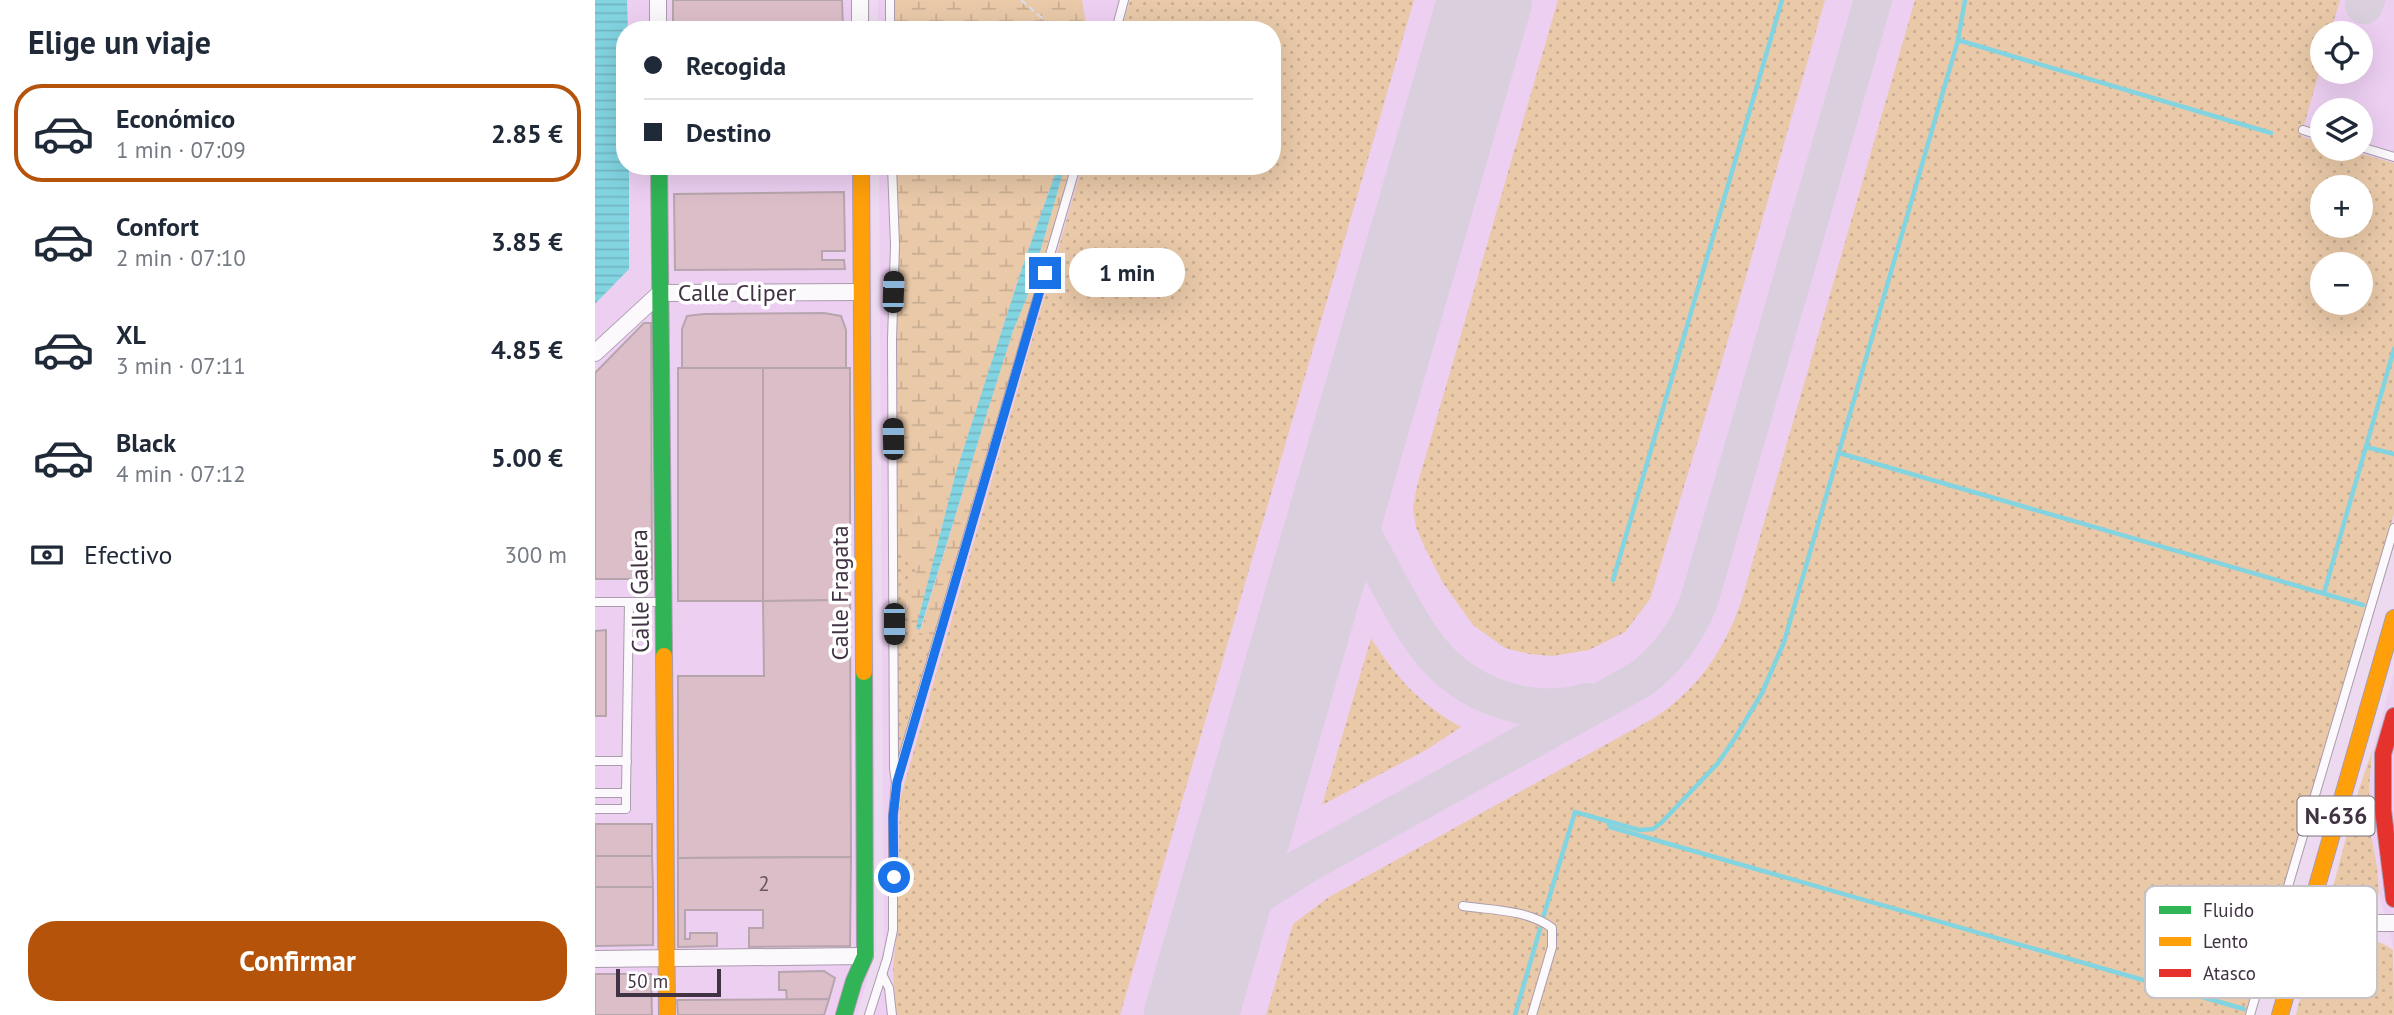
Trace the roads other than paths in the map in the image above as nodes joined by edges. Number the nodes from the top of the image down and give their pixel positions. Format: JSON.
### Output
{"nodes":[{"id":1,"x":658,"y":0,"type":"edge"},
{"id":2,"x":860,"y":0,"type":"edge"},
{"id":3,"x":890,"y":0,"type":"edge"},
{"id":4,"x":1124,"y":0,"type":"edge"},
{"id":5,"x":658,"y":21,"type":"edge"},
{"id":6,"x":860,"y":21,"type":"edge"},
{"id":7,"x":890,"y":21,"type":"edge"},
{"id":8,"x":1118,"y":21,"type":"edge"},
{"id":9,"x":2303,"y":130,"type":"dead end"},
{"id":10,"x":2310,"y":132,"type":"edge"},
{"id":11,"x":2373,"y":151,"type":"edge"},
{"id":12,"x":2394,"y":157,"type":"edge"},
{"id":13,"x":659,"y":175,"type":"edge"},
{"id":14,"x":861,"y":175,"type":"edge"},
{"id":15,"x":892,"y":175,"type":"edge"},
{"id":16,"x":1073,"y":175,"type":"edge"},
{"id":17,"x":861,"y":292,"type":"junction"},
{"id":18,"x":660,"y":293,"type":"junction"},
{"id":19,"x":595,"y":353,"type":"edge"},
{"id":20,"x":2394,"y":528,"type":"edge"},
{"id":21,"x":595,"y":602,"type":"edge"},
{"id":22,"x":629,"y":602,"type":"junction"},
{"id":23,"x":663,"y":602,"type":"junction"},
{"id":24,"x":2394,"y":618,"type":"edge"},
{"id":25,"x":2394,"y":716,"type":"edge"},
{"id":26,"x":595,"y":761,"type":"edge"},
{"id":27,"x":627,"y":761,"type":"junction"},
{"id":28,"x":897,"y":782,"type":"junction"},
{"id":29,"x":595,"y":793,"type":"edge"},
{"id":30,"x":626,"y":793,"type":"junction"},
{"id":31,"x":595,"y":808,"type":"edge"},
{"id":32,"x":2288,"y":886,"type":"edge"},
{"id":33,"x":2317,"y":886,"type":"edge"},
{"id":34,"x":2394,"y":899,"type":"edge"},
{"id":35,"x":1463,"y":906,"type":"dead end"},
{"id":36,"x":865,"y":956,"type":"junction"},
{"id":37,"x":667,"y":958,"type":"junction"},
{"id":38,"x":595,"y":959,"type":"edge"},
{"id":39,"x":882,"y":974,"type":"junction"},
{"id":40,"x":2255,"y":998,"type":"edge"},
{"id":41,"x":2285,"y":998,"type":"edge"},
{"id":42,"x":667,"y":1015,"type":"edge"},
{"id":43,"x":844,"y":1015,"type":"edge"},
{"id":44,"x":869,"y":1015,"type":"edge"},
{"id":45,"x":892,"y":1015,"type":"edge"},
{"id":46,"x":1532,"y":1015,"type":"edge"},
{"id":47,"x":2250,"y":1015,"type":"edge"},
{"id":48,"x":2280,"y":1015,"type":"edge"}],
"edges":[{"from":1,"to":5,"type":"street"},
{"from":2,"to":6,"type":"street"},
{"from":3,"to":7,"type":"lane"},
{"from":4,"to":8,"type":"lane"},
{"from":9,"to":10,"type":"lane"},
{"from":11,"to":12,"type":"lane"},
{"from":13,"to":18,"type":"main road","name":"Calle Galera"},
{"from":14,"to":17,"type":"main road","name":"Calle Fragata"},
{"from":15,"to":28,"type":"lane"},
{"from":16,"to":28,"type":"lane"},
{"from":17,"to":18,"type":"street","name":"Calle Cliper"},
{"from":17,"to":36,"type":"main road","name":"Calle Fragata"},
{"from":18,"to":19,"type":"street","name":"Calle Cliper"},
{"from":18,"to":23,"type":"main road","name":"Calle Galera"},
{"from":20,"to":32,"type":"lane"},
{"from":21,"to":22,"type":"lane"},
{"from":22,"to":23,"type":"lane"},
{"from":22,"to":27,"type":"lane"},
{"from":23,"to":37,"type":"main road","name":"Calle Galera"},
{"from":24,"to":33,"type":"main road","number":"N-636"},
{"from":25,"to":34,"type":"main road"},
{"from":26,"to":27,"type":"lane"},
{"from":27,"to":30,"type":"lane"},
{"from":28,"to":39,"type":"lane"},
{"from":29,"to":30,"type":"lane"},
{"from":30,"to":31,"type":"lane"},
{"from":35,"to":46,"type":"lane"},
{"from":36,"to":37,"type":"street"},
{"from":36,"to":43,"type":"main road","name":"Calle Fragata"},
{"from":37,"to":38,"type":"street"},
{"from":37,"to":42,"type":"main road","name":"Calle Galera"},
{"from":39,"to":44,"type":"lane"},
{"from":39,"to":45,"type":"lane"},
{"from":40,"to":47,"type":"lane"},
{"from":41,"to":48,"type":"main road","number":"N-636"}]}
